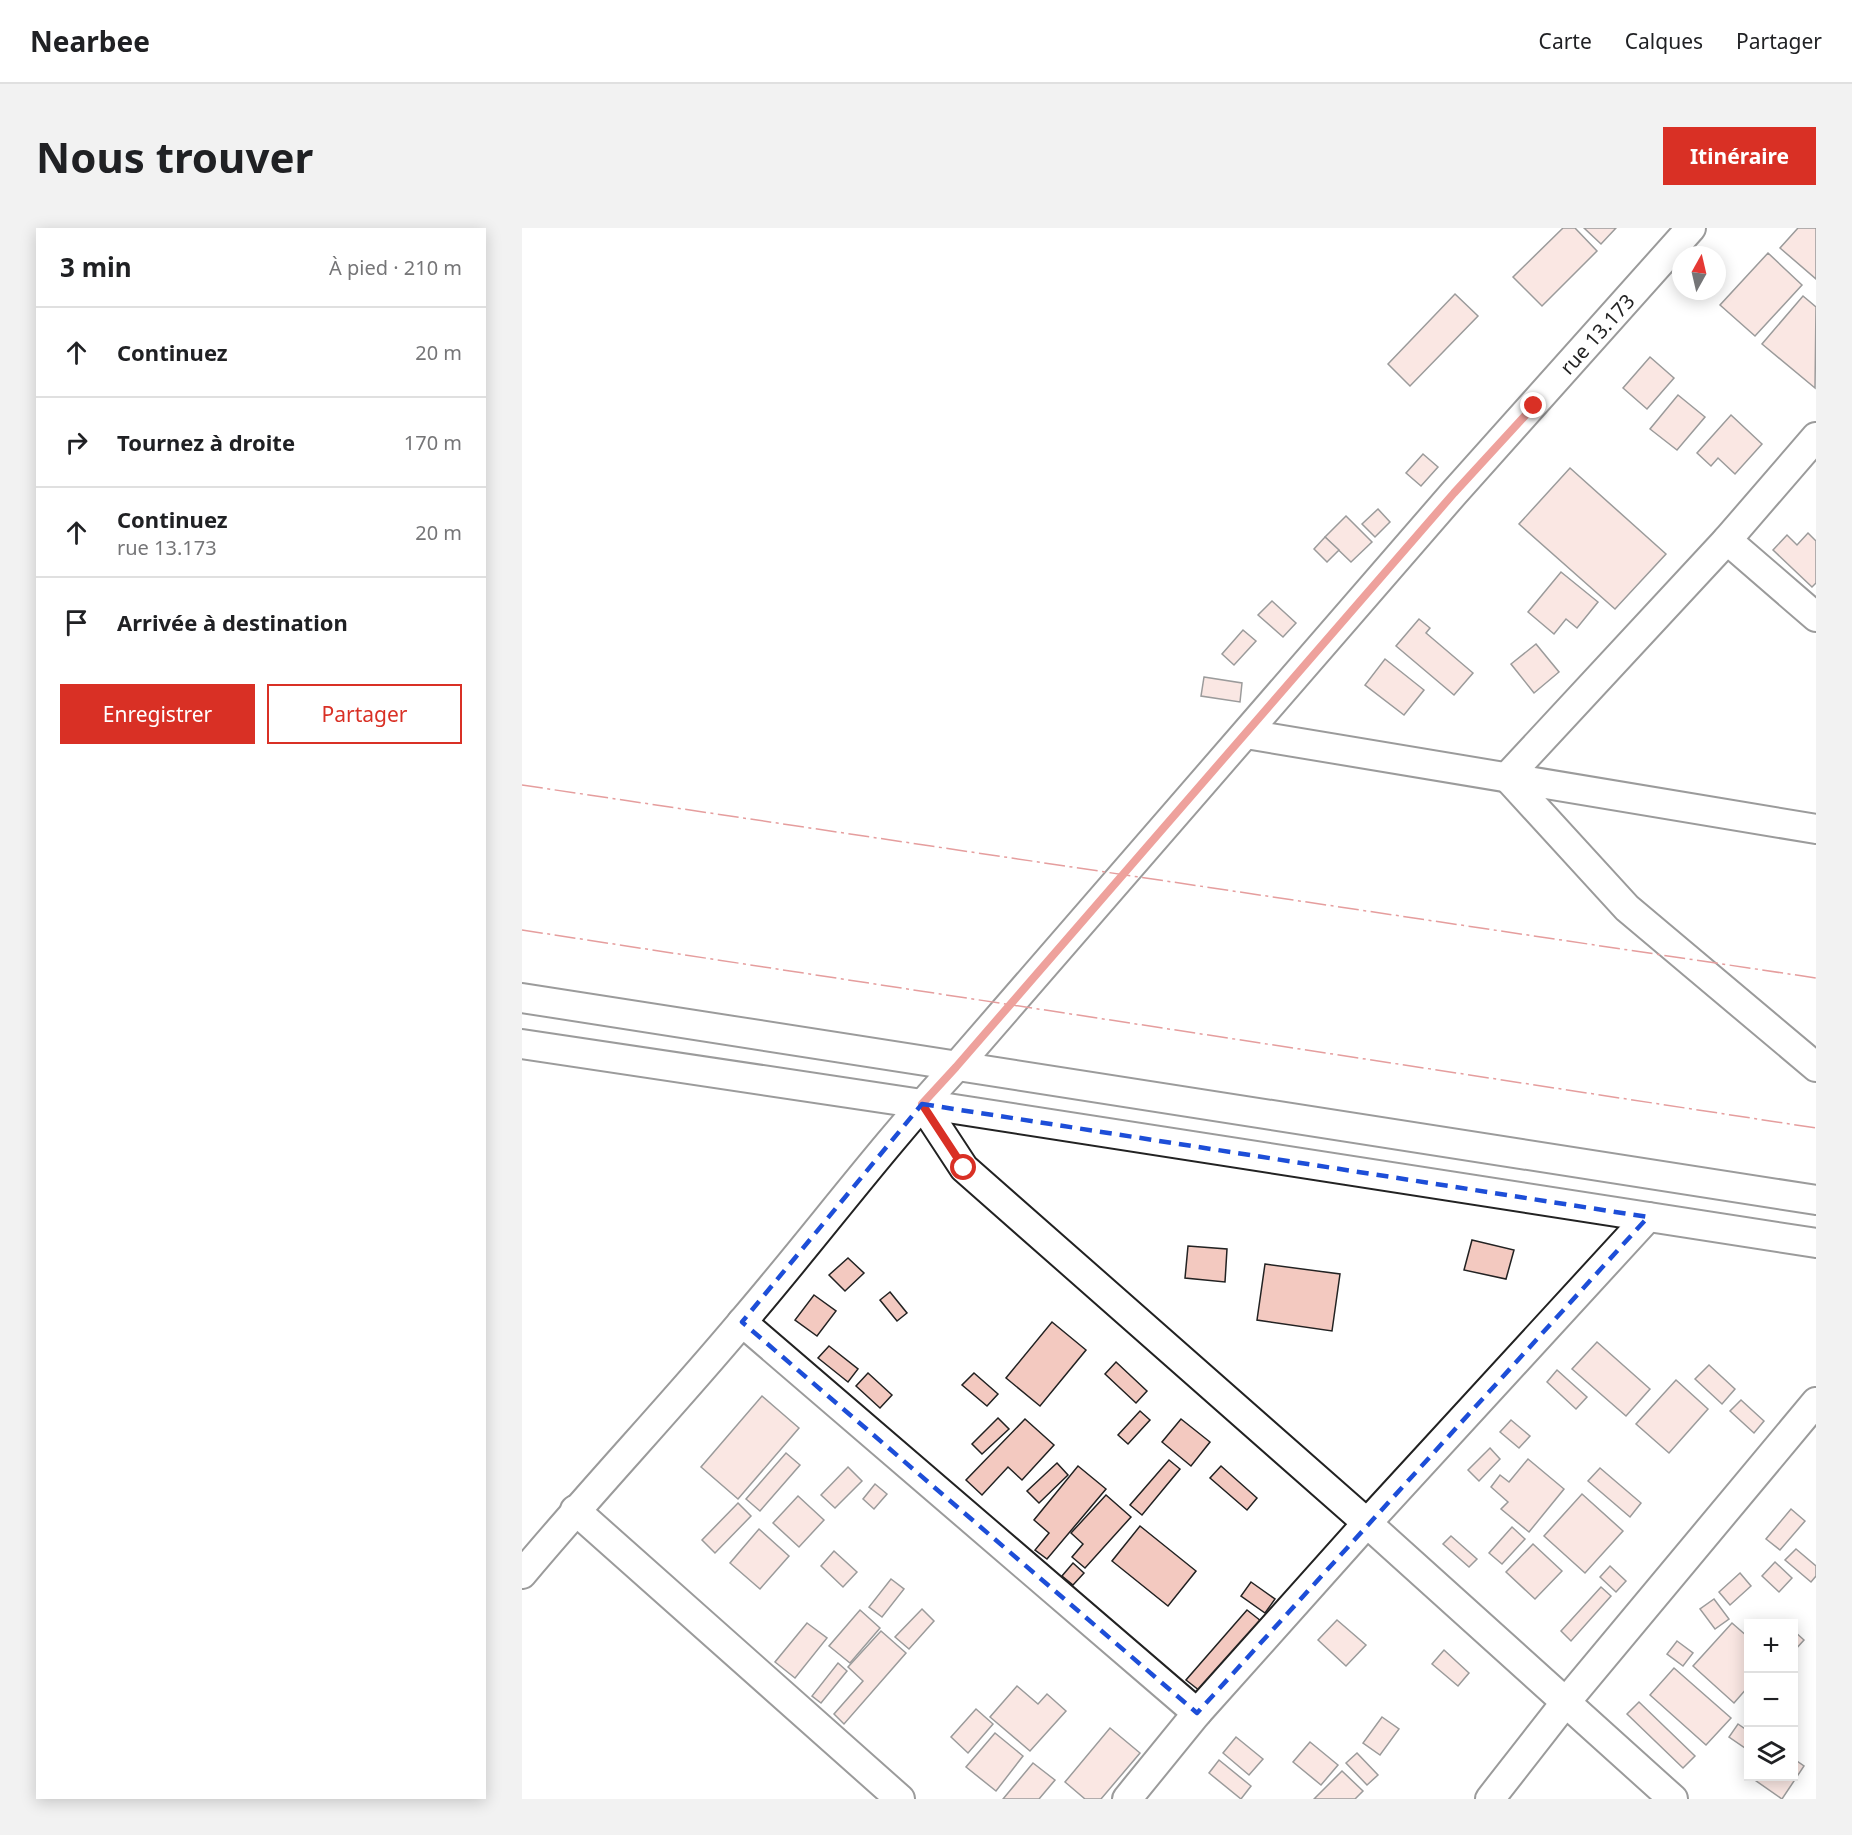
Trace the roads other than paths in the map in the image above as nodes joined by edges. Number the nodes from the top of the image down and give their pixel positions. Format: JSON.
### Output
{"nodes":[{"id":1,"x":1691,"y":228,"type":"edge"},
{"id":2,"x":1816,"y":437,"type":"edge"},
{"id":3,"x":1727,"y":540,"type":"junction"},
{"id":4,"x":1816,"y":617,"type":"edge"},
{"id":5,"x":1246,"y":734,"type":"junction"},
{"id":6,"x":1507,"y":777,"type":"junction"},
{"id":7,"x":1816,"y":829,"type":"edge"},
{"id":8,"x":522,"y":998,"type":"edge"},
{"id":9,"x":522,"y":1044,"type":"edge"},
{"id":10,"x":1816,"y":1066,"type":"edge"},
{"id":11,"x":956,"y":1067,"type":"junction"},
{"id":12,"x":922,"y":1104,"type":"junction"},
{"id":13,"x":1816,"y":1200,"type":"edge"},
{"id":14,"x":1648,"y":1217,"type":"junction"},
{"id":15,"x":1816,"y":1243,"type":"edge"},
{"id":16,"x":742,"y":1322,"type":"junction"},
{"id":17,"x":1816,"y":1402,"type":"edge"},
{"id":18,"x":575,"y":1510,"type":"junction"},
{"id":19,"x":1367,"y":1523,"type":"junction"},
{"id":20,"x":522,"y":1574,"type":"edge"},
{"id":21,"x":1565,"y":1703,"type":"junction"},
{"id":22,"x":1197,"y":1713,"type":"junction"},
{"id":23,"x":900,"y":1799,"type":"edge"},
{"id":24,"x":1127,"y":1799,"type":"edge"},
{"id":25,"x":1490,"y":1799,"type":"edge"},
{"id":26,"x":1673,"y":1799,"type":"edge"}],
"edges":[{"from":1,"to":5,"type":"street","name":"rue 13.173"},
{"from":2,"to":3,"type":"street"},
{"from":3,"to":4,"type":"street"},
{"from":3,"to":6,"type":"street"},
{"from":5,"to":6,"type":"street"},
{"from":5,"to":11,"type":"street","name":"rue 13.173"},
{"from":6,"to":7,"type":"street"},
{"from":6,"to":10,"type":"street"},
{"from":8,"to":11,"type":"street"},
{"from":9,"to":12,"type":"street"},
{"from":11,"to":12,"type":"street","name":"rue 13.173"},
{"from":11,"to":13,"type":"street"},
{"from":12,"to":14,"type":"street"},
{"from":12,"to":16,"type":"street","name":"rue 13.173"},
{"from":12,"to":19,"type":"street"},
{"from":14,"to":15,"type":"street"},
{"from":14,"to":19,"type":"street"},
{"from":16,"to":18,"type":"street","name":"rue 13.173"},
{"from":16,"to":22,"type":"street"},
{"from":17,"to":21,"type":"street"},
{"from":18,"to":20,"type":"street","name":"rue 13.173"},
{"from":18,"to":23,"type":"street"},
{"from":19,"to":21,"type":"street"},
{"from":19,"to":22,"type":"street"},
{"from":21,"to":25,"type":"street"},
{"from":21,"to":26,"type":"street"},
{"from":22,"to":24,"type":"street"}]}
